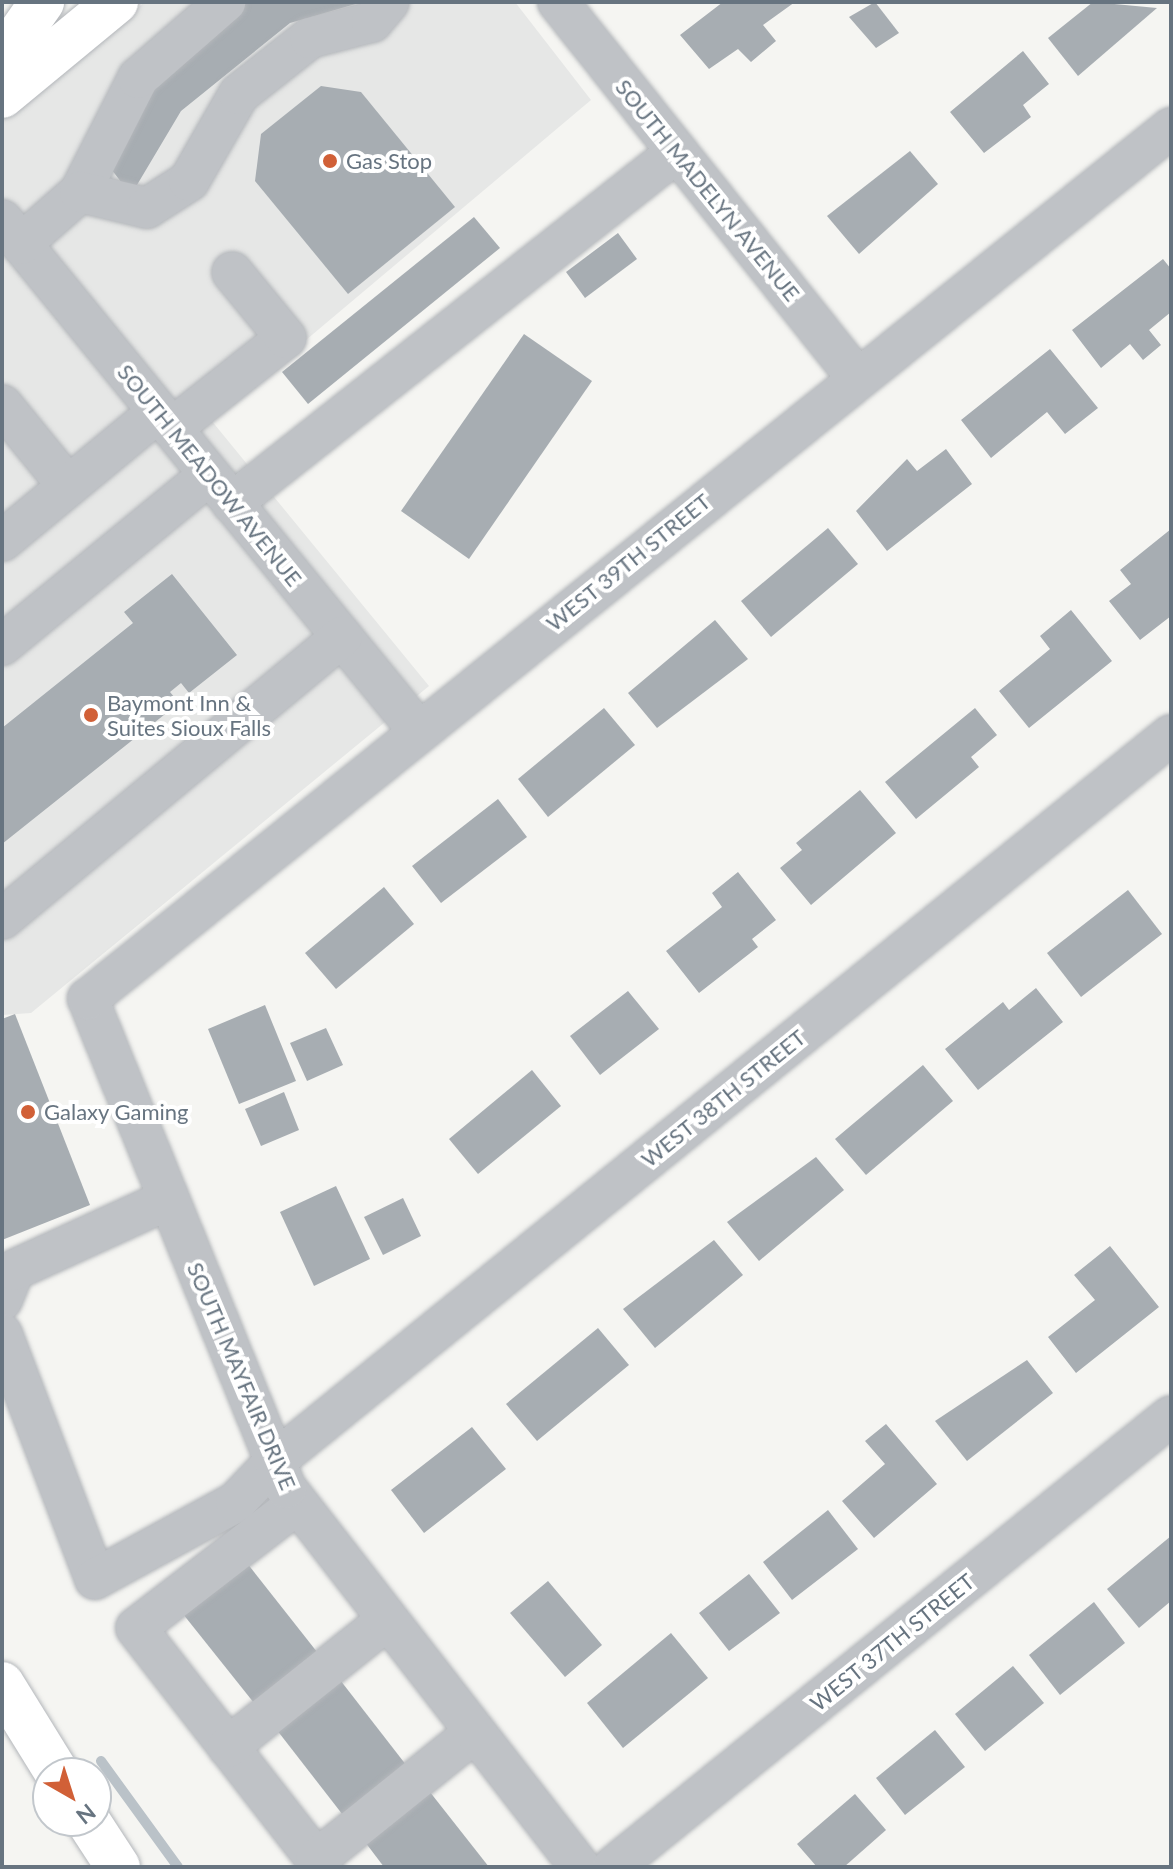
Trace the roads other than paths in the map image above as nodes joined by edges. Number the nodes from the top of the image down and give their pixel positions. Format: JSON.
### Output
{"nodes":[{"id":1,"x":42,"y":2,"type":"edge"},
{"id":2,"x":116,"y":2,"type":"edge"},
{"id":3,"x":225,"y":2,"type":"edge"},
{"id":4,"x":389,"y":2,"type":"edge"},
{"id":5,"x":559,"y":3,"type":"edge"},
{"id":6,"x":2,"y":59,"type":"edge"},
{"id":7,"x":2,"y":96,"type":"edge"},
{"id":8,"x":1171,"y":128,"type":"edge"},
{"id":9,"x":677,"y":152,"type":"junction"},
{"id":10,"x":80,"y":192,"type":"junction"},
{"id":11,"x":12,"y":232,"type":"edge"},
{"id":12,"x":232,"y":272,"type":"dead end"},
{"id":13,"x":857,"y":378,"type":"junction"},
{"id":14,"x":2,"y":405,"type":"edge"},
{"id":15,"x":165,"y":420,"type":"junction"},
{"id":16,"x":68,"y":486,"type":"junction"},
{"id":17,"x":221,"y":489,"type":"junction"},
{"id":18,"x":2,"y":541,"type":"edge"},
{"id":19,"x":342,"y":637,"type":"junction"},
{"id":20,"x":2,"y":645,"type":"edge"},
{"id":21,"x":418,"y":730,"type":"junction"},
{"id":22,"x":1171,"y":735,"type":"edge"},
{"id":23,"x":2,"y":919,"type":"edge"},
{"id":24,"x":88,"y":999,"type":"joint"},
{"id":25,"x":169,"y":1199,"type":"junction"},
{"id":26,"x":2,"y":1300,"type":"edge"},
{"id":27,"x":2,"y":1334,"type":"edge"},
{"id":28,"x":1171,"y":1416,"type":"edge"},
{"id":29,"x":275,"y":1461,"type":"junction"},
{"id":30,"x":297,"y":1504,"type":"junction"},
{"id":31,"x":387,"y":1620,"type":"junction"},
{"id":32,"x":2,"y":1684,"type":"edge"},
{"id":33,"x":475,"y":1732,"type":"junction"},
{"id":34,"x":228,"y":1747,"type":"junction"},
{"id":35,"x":47,"y":1757,"type":"edge"},
{"id":36,"x":98,"y":1837,"type":"edge"},
{"id":37,"x":319,"y":1864,"type":"edge"},
{"id":38,"x":118,"y":1867,"type":"edge"},
{"id":39,"x":580,"y":1867,"type":"edge"},
{"id":40,"x":613,"y":1867,"type":"edge"}],
"edges":[{"from":1,"to":6,"type":"main road"},
{"from":2,"to":7,"type":"main road"},
{"from":3,"to":10,"type":"street"},
{"from":4,"to":10,"type":"street"},
{"from":5,"to":9,"type":"street","name":"SOUTH MADELYN AVENUE"},
{"from":8,"to":13,"type":"street","name":"WEST 39TH STREET"},
{"from":9,"to":13,"type":"street","name":"SOUTH MADELYN AVENUE"},
{"from":9,"to":17,"type":"street"},
{"from":10,"to":11,"type":"street"},
{"from":11,"to":15,"type":"street","name":"SOUTH MEADOW AVENUE"},
{"from":12,"to":15,"type":"street"},
{"from":13,"to":21,"type":"street","name":"WEST 39TH STREET"},
{"from":14,"to":16,"type":"street"},
{"from":15,"to":16,"type":"street"},
{"from":15,"to":17,"type":"street","name":"SOUTH MEADOW AVENUE"},
{"from":16,"to":18,"type":"street"},
{"from":17,"to":19,"type":"street","name":"SOUTH MEADOW AVENUE"},
{"from":17,"to":20,"type":"street"},
{"from":19,"to":21,"type":"street","name":"SOUTH MEADOW AVENUE"},
{"from":19,"to":23,"type":"street"},
{"from":21,"to":24,"type":"street","name":"WEST 39TH STREET"},
{"from":22,"to":29,"type":"street","name":"WEST 38TH STREET"},
{"from":24,"to":25,"type":"street","name":"SOUTH MAYFAIR DRIVE"},
{"from":25,"to":26,"type":"street"},
{"from":25,"to":29,"type":"street","name":"SOUTH MAYFAIR DRIVE"},
{"from":27,"to":29,"type":"street","name":"WEST 38TH STREET"},
{"from":28,"to":40,"type":"street","name":"WEST 37TH STREET"},
{"from":29,"to":30,"type":"street","name":"SOUTH MAYFAIR DRIVE"},
{"from":30,"to":31,"type":"street","name":"SOUTH MAYFAIR DRIVE"},
{"from":30,"to":34,"type":"street"},
{"from":31,"to":33,"type":"street","name":"SOUTH MAYFAIR DRIVE"},
{"from":31,"to":34,"type":"street"},
{"from":32,"to":35,"type":"main road"},
{"from":33,"to":37,"type":"street"},
{"from":33,"to":39,"type":"street","name":"SOUTH MAYFAIR DRIVE"},
{"from":34,"to":37,"type":"street"},
{"from":36,"to":38,"type":"main road"}]}
